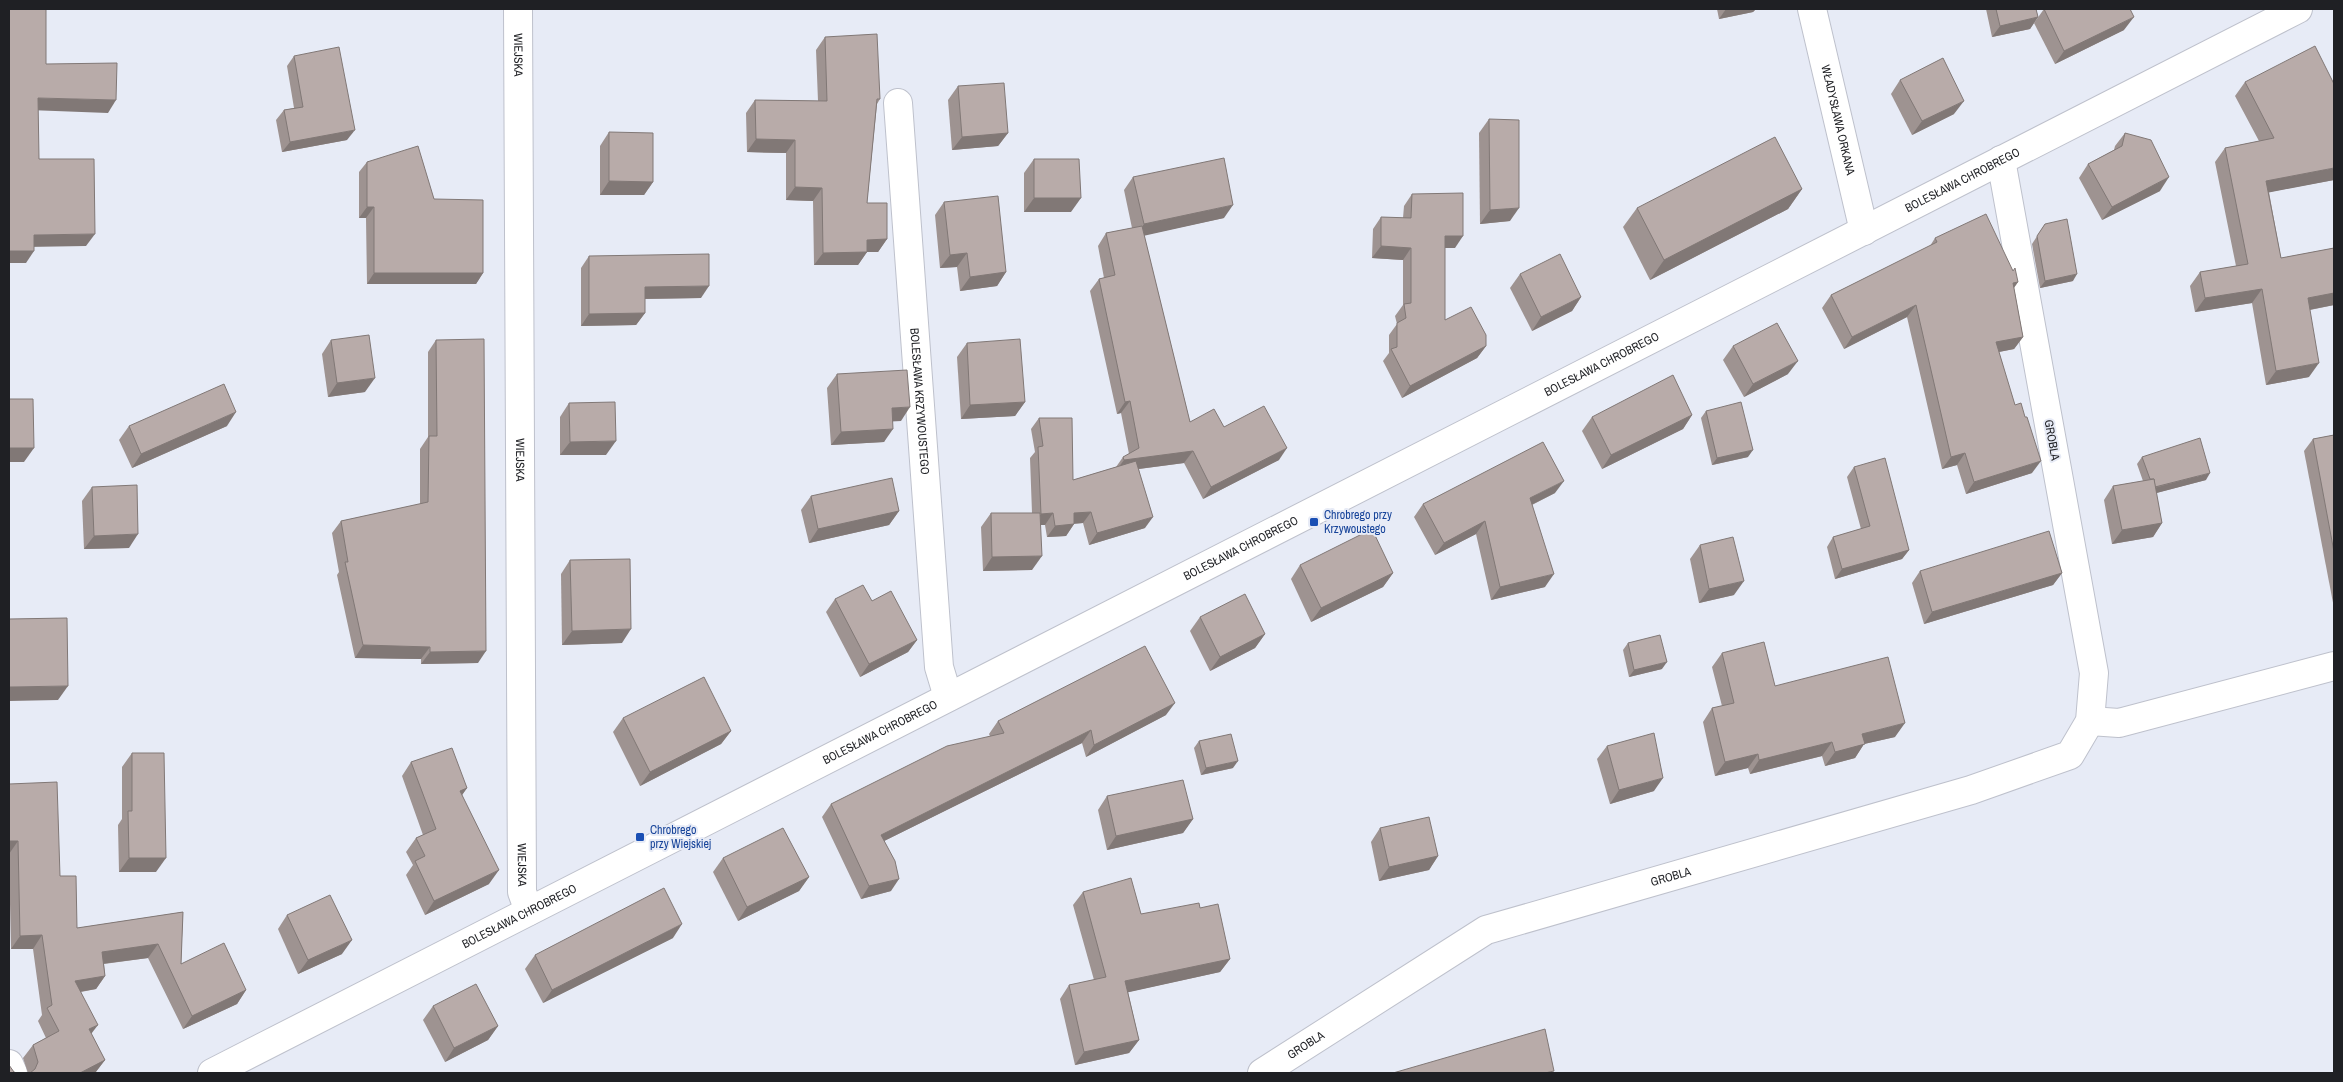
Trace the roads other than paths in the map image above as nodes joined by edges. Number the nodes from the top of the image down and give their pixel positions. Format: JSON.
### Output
{"nodes":[{"id":1,"x":518,"y":9,"type":"edge"},
{"id":2,"x":1812,"y":9,"type":"edge"},
{"id":3,"x":2298,"y":9,"type":"edge"},
{"id":4,"x":898,"y":103,"type":"dead end"},
{"id":5,"x":2001,"y":160,"type":"junction"},
{"id":6,"x":1864,"y":231,"type":"junction"},
{"id":7,"x":2334,"y":666,"type":"edge"},
{"id":8,"x":948,"y":697,"type":"junction"},
{"id":9,"x":2090,"y":721,"type":"junction"},
{"id":10,"x":529,"y":911,"type":"junction"},
{"id":11,"x":9,"y":1064,"type":"edge"},
{"id":12,"x":225,"y":1070,"type":"edge"},
{"id":13,"x":13,"y":1073,"type":"edge"},
{"id":14,"x":1262,"y":1073,"type":"edge"}],
"edges":[{"from":1,"to":10,"type":"street","name":"WIEJSKA"},
{"from":2,"to":6,"type":"street","name":"WŁADYSŁAWA ORKANA"},
{"from":3,"to":5,"type":"street","name":"BOLESŁAWA CHROBREGO"},
{"from":4,"to":8,"type":"street","name":"BOLESŁAWA KRZYWOUSTEGO"},
{"from":5,"to":6,"type":"street","name":"BOLESŁAWA CHROBREGO"},
{"from":5,"to":9,"type":"street","name":"GROBLA"},
{"from":6,"to":8,"type":"street","name":"BOLESŁAWA CHROBREGO"},
{"from":7,"to":9,"type":"street"},
{"from":8,"to":10,"type":"street","name":"BOLESŁAWA CHROBREGO"},
{"from":9,"to":14,"type":"street","name":"GROBLA"},
{"from":10,"to":12,"type":"street","name":"BOLESŁAWA CHROBREGO"},
{"from":11,"to":13,"type":"street"}]}
